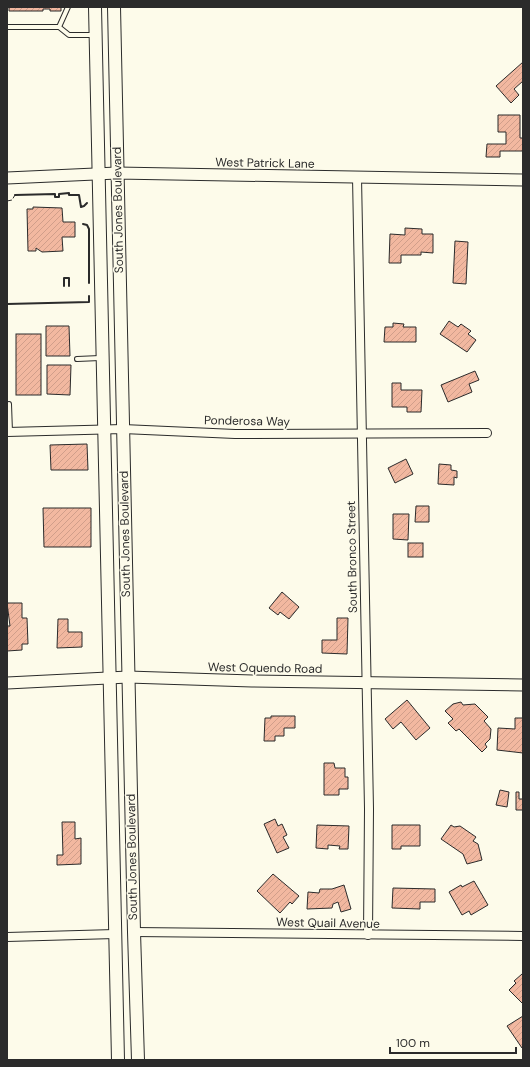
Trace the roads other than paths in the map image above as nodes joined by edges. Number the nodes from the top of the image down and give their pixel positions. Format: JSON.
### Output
{"nodes":[{"id":1,"x":68,"y":7,"type":"edge"},
{"id":2,"x":95,"y":7,"type":"edge"},
{"id":3,"x":114,"y":7,"type":"edge"},
{"id":4,"x":7,"y":27,"type":"edge"},
{"id":5,"x":59,"y":27,"type":"junction"},
{"id":6,"x":96,"y":34,"type":"junction"},
{"id":7,"x":117,"y":173,"type":"junction"},
{"id":8,"x":99,"y":174,"type":"junction"},
{"id":9,"x":357,"y":177,"type":"junction"},
{"id":10,"x":7,"y":178,"type":"edge"},
{"id":11,"x":523,"y":180,"type":"edge"},
{"id":12,"x":103,"y":358,"type":"junction"},
{"id":13,"x":77,"y":359,"type":"dead end"},
{"id":14,"x":9,"y":404,"type":"dead end"},
{"id":15,"x":123,"y":429,"type":"junction"},
{"id":16,"x":104,"y":430,"type":"junction"},
{"id":17,"x":8,"y":432,"type":"edge"},
{"id":18,"x":362,"y":433,"type":"junction"},
{"id":19,"x":487,"y":434,"type":"dead end"},
{"id":20,"x":128,"y":677,"type":"junction"},
{"id":21,"x":110,"y":678,"type":"junction"},
{"id":22,"x":7,"y":683,"type":"edge"},
{"id":23,"x":367,"y":684,"type":"junction"},
{"id":24,"x":523,"y":685,"type":"edge"},
{"id":25,"x":134,"y":932,"type":"junction"},
{"id":26,"x":115,"y":934,"type":"junction"},
{"id":27,"x":368,"y":935,"type":"junction"},
{"id":28,"x":523,"y":936,"type":"edge"},
{"id":29,"x":7,"y":937,"type":"edge"},
{"id":30,"x":118,"y":1060,"type":"edge"},
{"id":31,"x":138,"y":1060,"type":"edge"}],
"edges":[{"from":1,"to":5,"type":"lane"},
{"from":2,"to":6,"type":"main road","name":"South Jones Boulevard"},
{"from":3,"to":7,"type":"main road","name":"South Jones Boulevard"},
{"from":4,"to":5,"type":"lane"},
{"from":5,"to":6,"type":"lane"},
{"from":6,"to":8,"type":"main road","name":"South Jones Boulevard"},
{"from":7,"to":8,"type":"street","name":"West Patrick Lane"},
{"from":7,"to":9,"type":"street","name":"West Patrick Lane"},
{"from":7,"to":15,"type":"main road","name":"South Jones Boulevard"},
{"from":8,"to":10,"type":"street","name":"West Patrick Lane"},
{"from":8,"to":12,"type":"main road","name":"South Jones Boulevard"},
{"from":9,"to":11,"type":"street","name":"West Patrick Lane"},
{"from":9,"to":18,"type":"street","name":"South Bronco Street"},
{"from":12,"to":13,"type":"lane"},
{"from":12,"to":16,"type":"main road","name":"South Jones Boulevard"},
{"from":14,"to":17,"type":"lane"},
{"from":15,"to":16,"type":"street","name":"Ponderosa Way"},
{"from":15,"to":18,"type":"street","name":"Ponderosa Way"},
{"from":15,"to":20,"type":"main road","name":"South Jones Boulevard"},
{"from":16,"to":17,"type":"street","name":"Ponderosa Way"},
{"from":16,"to":21,"type":"main road","name":"South Jones Boulevard"},
{"from":18,"to":19,"type":"street","name":"Ponderosa Way"},
{"from":18,"to":23,"type":"street","name":"South Bronco Street"},
{"from":20,"to":21,"type":"street","name":"West Oquendo Road"},
{"from":20,"to":23,"type":"street","name":"West Oquendo Road"},
{"from":20,"to":25,"type":"main road","name":"South Jones Boulevard"},
{"from":21,"to":22,"type":"street","name":"West Oquendo Road"},
{"from":21,"to":26,"type":"main road","name":"South Jones Boulevard"},
{"from":23,"to":24,"type":"street","name":"West Oquendo Road"},
{"from":23,"to":27,"type":"street","name":"South Bronco Street"},
{"from":25,"to":27,"type":"street","name":"West Quail Avenue"},
{"from":25,"to":31,"type":"main road","name":"South Jones Boulevard"},
{"from":26,"to":29,"type":"street"},
{"from":26,"to":30,"type":"main road","name":"South Jones Boulevard"},
{"from":27,"to":28,"type":"street","name":"West Quail Avenue"}]}
